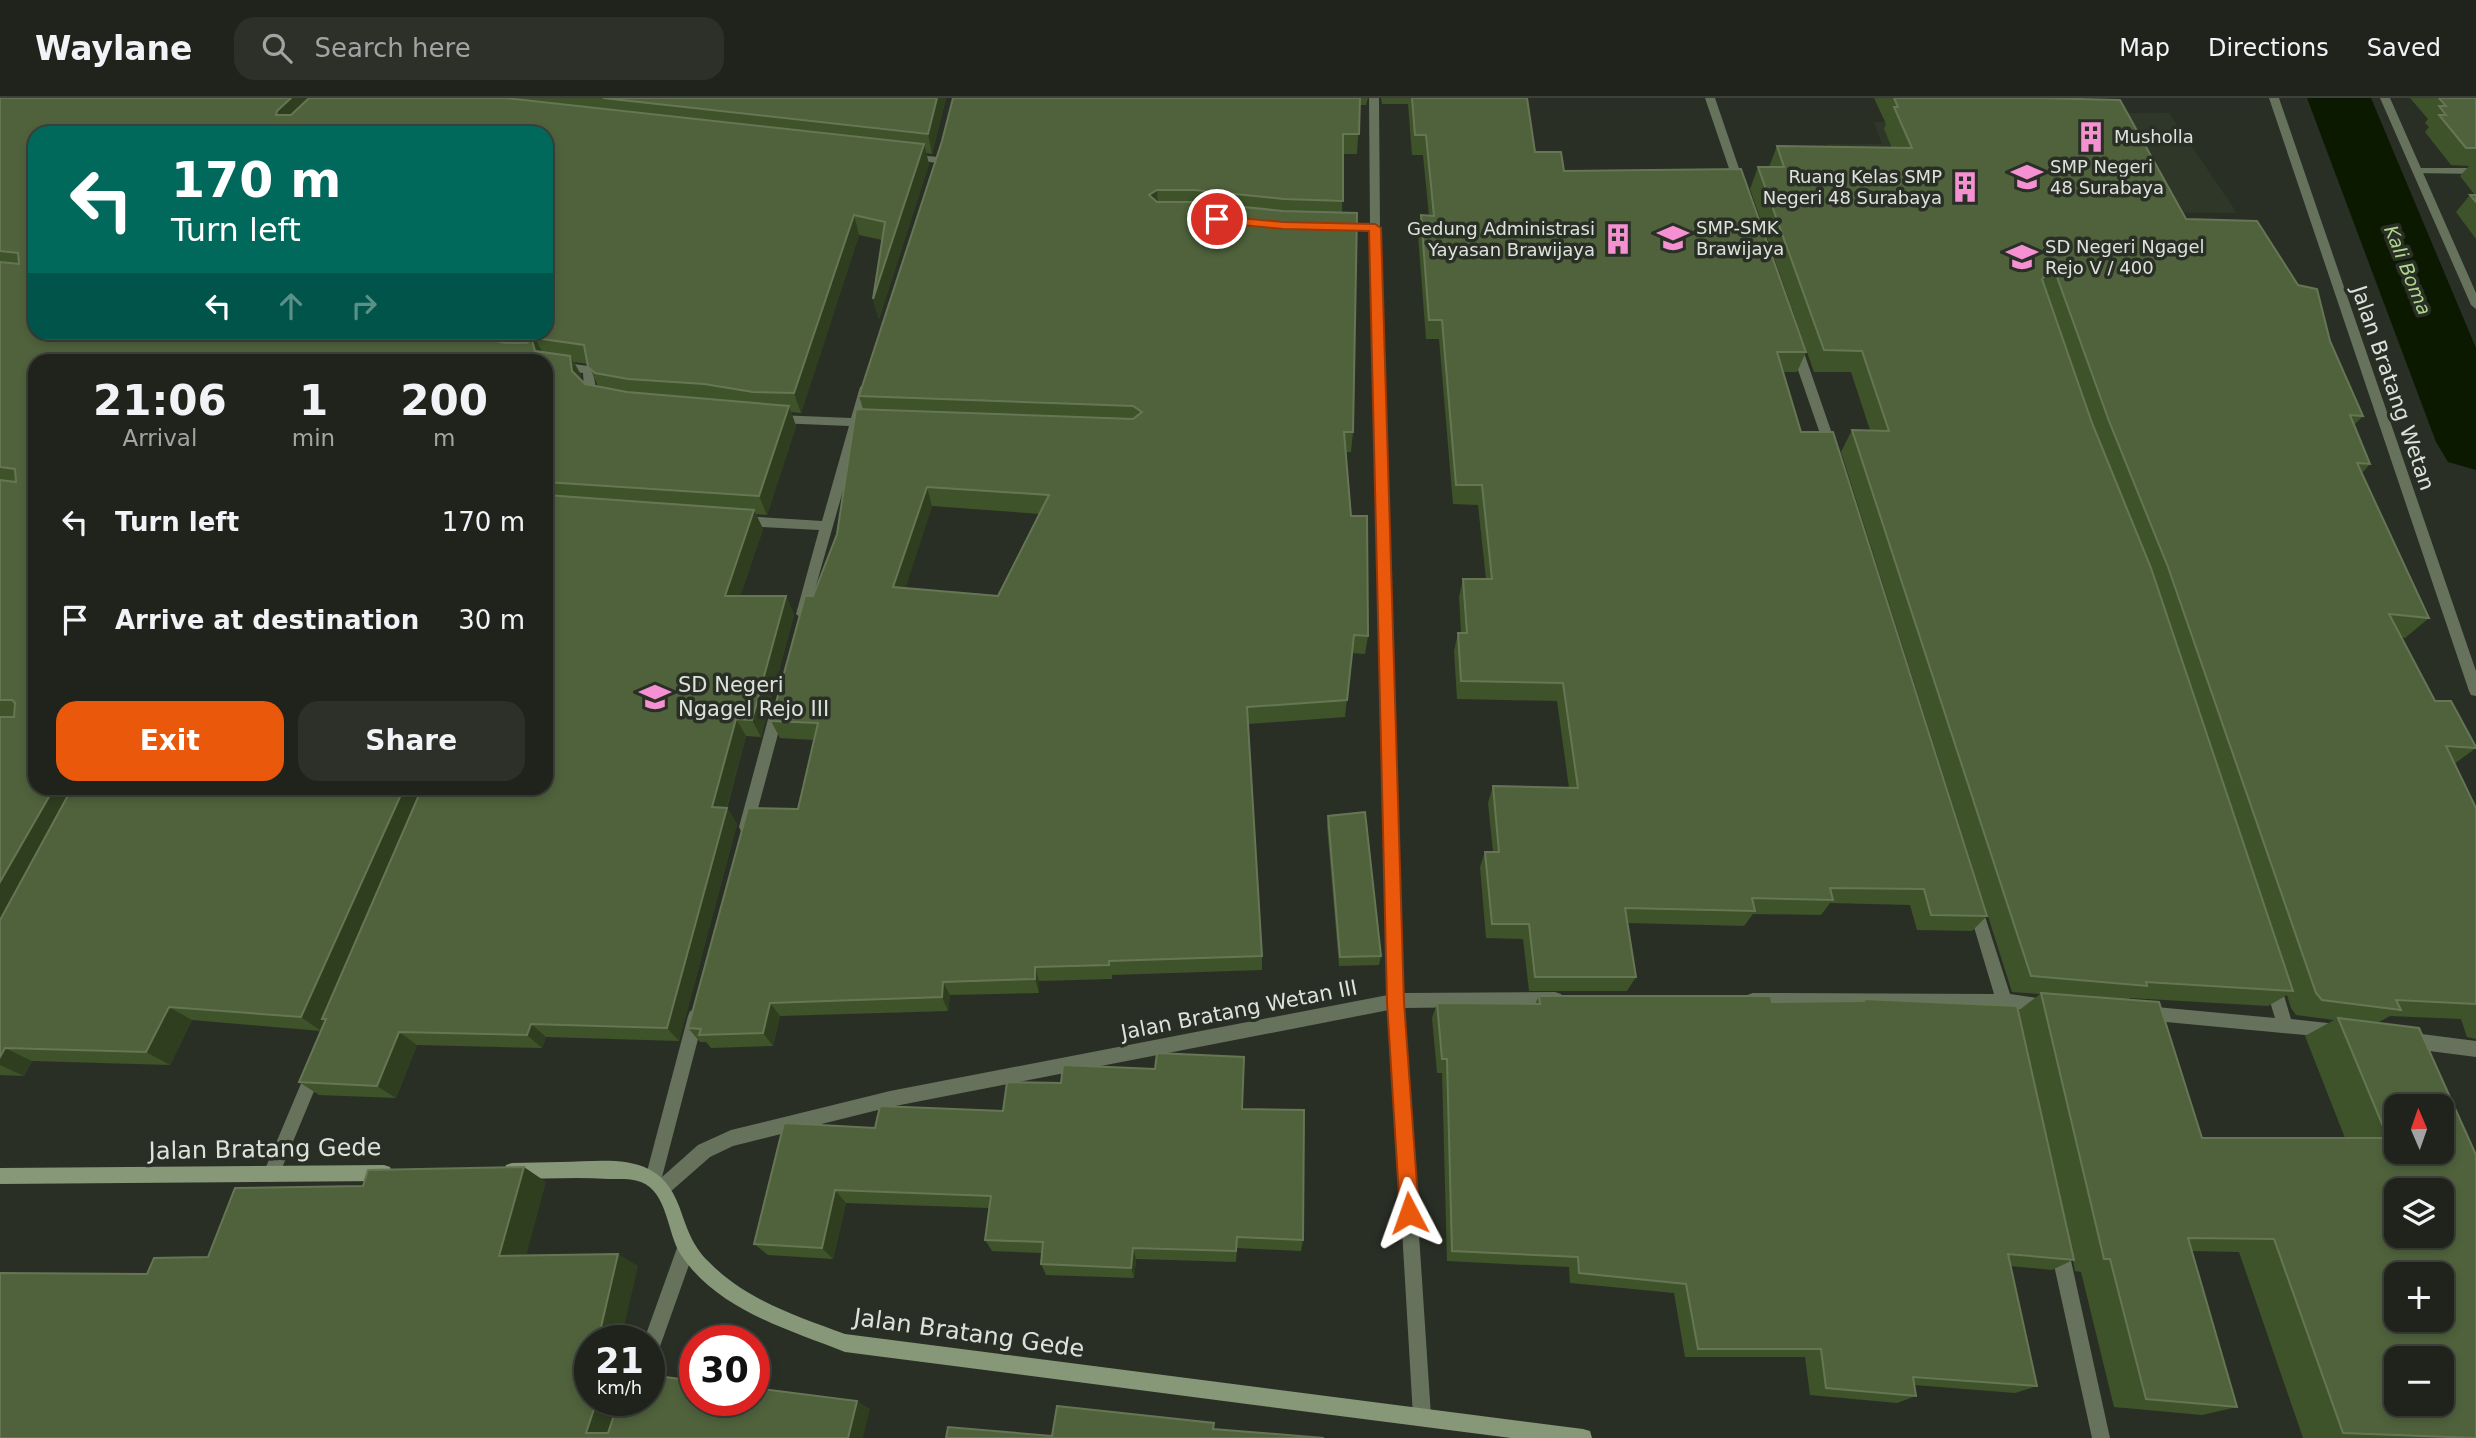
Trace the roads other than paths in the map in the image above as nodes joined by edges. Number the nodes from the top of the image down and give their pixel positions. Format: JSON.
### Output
{"nodes":[{"id":1,"x":1374,"y":98,"type":"edge"},
{"id":2,"x":1710,"y":98,"type":"edge"},
{"id":3,"x":2274,"y":98,"type":"edge"},
{"id":4,"x":2385,"y":98,"type":"edge"},
{"id":5,"x":897,"y":156,"type":"edge"},
{"id":6,"x":938,"y":161,"type":"edge"},
{"id":7,"x":2417,"y":171,"type":"junction"},
{"id":8,"x":2476,"y":171,"type":"edge"},
{"id":9,"x":1745,"y":200,"type":"edge"},
{"id":10,"x":1322,"y":226,"type":"edge"},
{"id":11,"x":1375,"y":228,"type":"junction"},
{"id":12,"x":2476,"y":305,"type":"edge"},
{"id":13,"x":1789,"y":327,"type":"edge"},
{"id":14,"x":553,"y":365,"type":"edge"},
{"id":15,"x":871,"y":370,"type":"edge"},
{"id":16,"x":610,"y":400,"type":"edge"},
{"id":17,"x":760,"y":418,"type":"edge"},
{"id":18,"x":854,"y":423,"type":"junction"},
{"id":19,"x":881,"y":424,"type":"edge"},
{"id":20,"x":1838,"y":471,"type":"edge"},
{"id":21,"x":732,"y":520,"type":"edge"},
{"id":22,"x":825,"y":526,"type":"junction"},
{"id":23,"x":797,"y":633,"type":"edge"},
{"id":24,"x":2476,"y":691,"type":"edge"},
{"id":25,"x":780,"y":700,"type":"edge"},
{"id":26,"x":741,"y":846,"type":"edge"},
{"id":27,"x":1971,"y":895,"type":"edge"},
{"id":28,"x":2267,"y":969,"type":"edge"},
{"id":29,"x":1571,"y":999,"type":"edge"},
{"id":30,"x":1739,"y":1000,"type":"edge"},
{"id":31,"x":2004,"y":1001,"type":"junction"},
{"id":32,"x":1396,"y":1002,"type":"junction"},
{"id":33,"x":699,"y":1006,"type":"edge"},
{"id":34,"x":2058,"y":1006,"type":"edge"},
{"id":35,"x":2125,"y":1011,"type":"edge"},
{"id":36,"x":2285,"y":1024,"type":"junction"},
{"id":37,"x":2010,"y":1029,"type":"edge"},
{"id":38,"x":2353,"y":1033,"type":"edge"},
{"id":39,"x":2394,"y":1038,"type":"edge"},
{"id":40,"x":2476,"y":1049,"type":"edge"},
{"id":41,"x":320,"y":1057,"type":"edge"},
{"id":42,"x":494,"y":1171,"type":"edge"},
{"id":43,"x":397,"y":1172,"type":"edge"},
{"id":44,"x":271,"y":1174,"type":"junction"},
{"id":45,"x":0,"y":1176,"type":"edge"},
{"id":46,"x":658,"y":1183,"type":"junction"},
{"id":47,"x":2056,"y":1233,"type":"edge"},
{"id":48,"x":686,"y":1248,"type":"junction"},
{"id":49,"x":659,"y":1325,"type":"edge"},
{"id":50,"x":1422,"y":1416,"type":"junction"},
{"id":51,"x":1583,"y":1438,"type":"edge"},
{"id":52,"x":2101,"y":1438,"type":"edge"}],
"edges":[{"from":1,"to":11,"type":"street"},
{"from":2,"to":9,"type":"street"},
{"from":3,"to":24,"type":"street","name":"Jalan Bratang Wetan"},
{"from":4,"to":7,"type":"street"},
{"from":5,"to":6,"type":"street"},
{"from":7,"to":8,"type":"street"},
{"from":7,"to":12,"type":"street"},
{"from":10,"to":11,"type":"street"},
{"from":11,"to":32,"type":"street"},
{"from":13,"to":20,"type":"street"},
{"from":14,"to":16,"type":"street"},
{"from":15,"to":18,"type":"street"},
{"from":17,"to":18,"type":"street"},
{"from":18,"to":19,"type":"street"},
{"from":18,"to":22,"type":"street"},
{"from":21,"to":22,"type":"street"},
{"from":22,"to":23,"type":"street"},
{"from":25,"to":26,"type":"street"},
{"from":27,"to":31,"type":"street"},
{"from":28,"to":36,"type":"street"},
{"from":29,"to":32,"type":"street","name":"Jalan Bratang Wetan III"},
{"from":30,"to":31,"type":"street"},
{"from":31,"to":34,"type":"street"},
{"from":31,"to":37,"type":"street"},
{"from":32,"to":46,"type":"street","name":"Jalan Bratang Wetan III"},
{"from":32,"to":50,"type":"street"},
{"from":33,"to":46,"type":"street"},
{"from":35,"to":36,"type":"street"},
{"from":36,"to":38,"type":"street"},
{"from":39,"to":40,"type":"street"},
{"from":41,"to":44,"type":"street"},
{"from":42,"to":46,"type":"main road"},
{"from":43,"to":44,"type":"main road","name":"Jalan Bratang Gede"},
{"from":44,"to":45,"type":"main road","name":"Jalan Bratang Gede"},
{"from":46,"to":48,"type":"main road","name":"Jalan Bratang Gede"},
{"from":47,"to":52,"type":"street"},
{"from":48,"to":49,"type":"street"},
{"from":48,"to":50,"type":"main road","name":"Jalan Bratang Gede"},
{"from":50,"to":51,"type":"main road","name":"Jalan Bratang Gede"}]}
